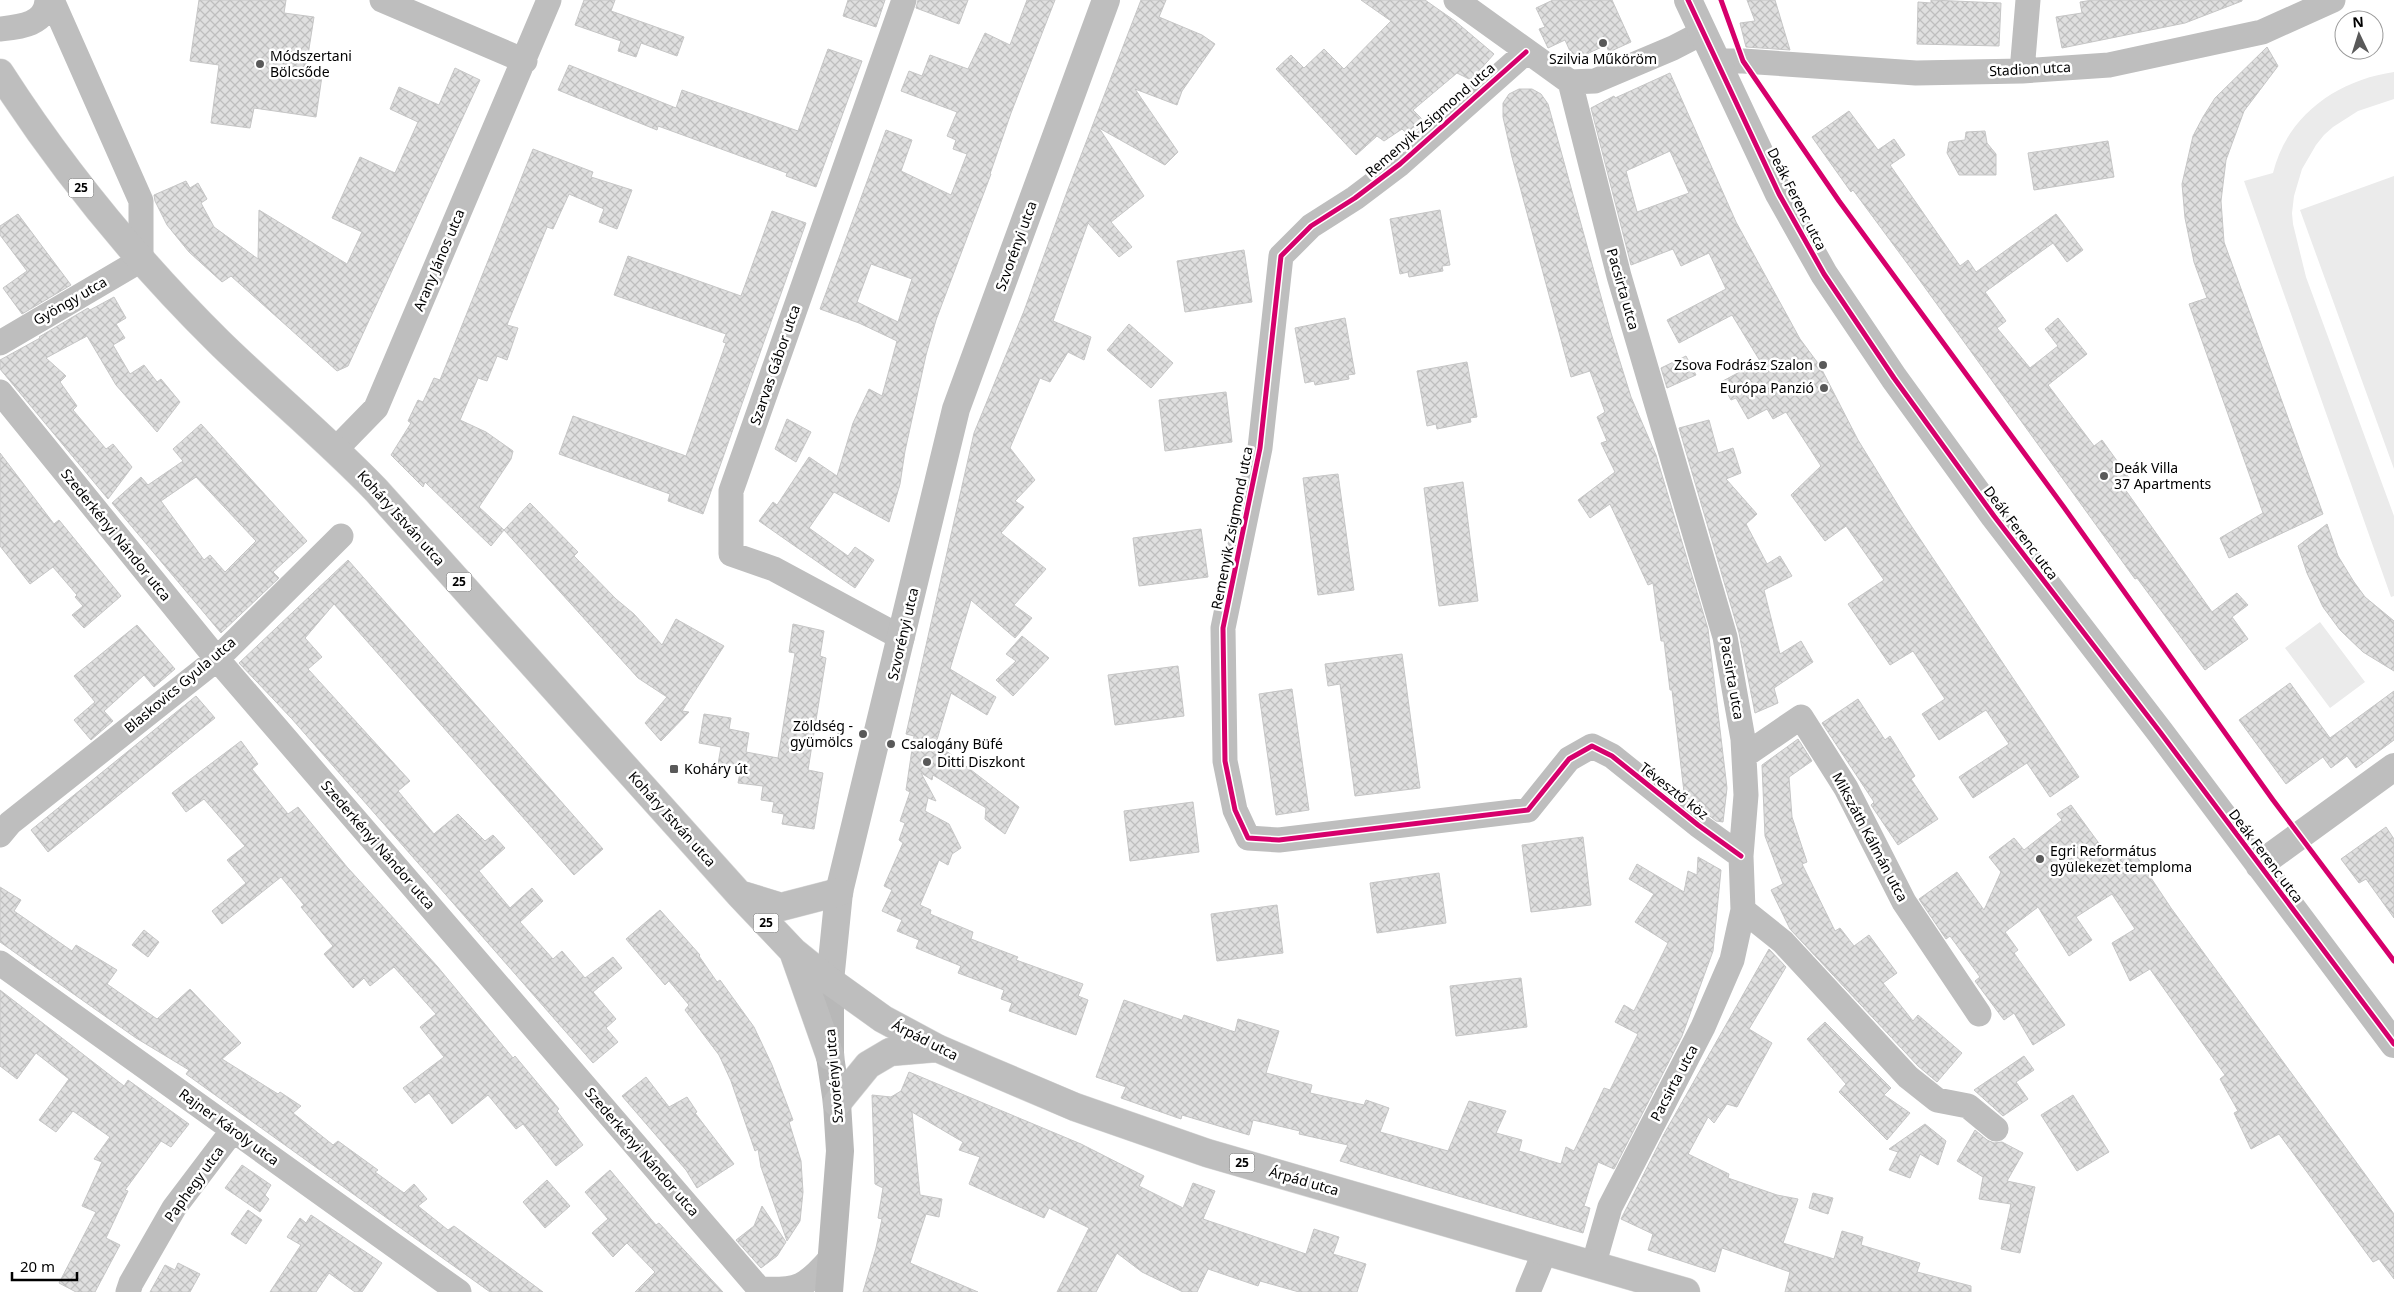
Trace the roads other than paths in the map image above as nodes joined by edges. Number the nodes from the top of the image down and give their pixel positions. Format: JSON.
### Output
{"nodes":[{"id":1,"x":47,"y":0,"type":"edge"},
{"id":2,"x":52,"y":0,"type":"edge"},
{"id":3,"x":382,"y":0,"type":"edge"},
{"id":4,"x":549,"y":0,"type":"edge"},
{"id":5,"x":904,"y":0,"type":"edge"},
{"id":6,"x":1106,"y":0,"type":"edge"},
{"id":7,"x":1456,"y":0,"type":"edge"},
{"id":8,"x":1688,"y":0,"type":"edge"},
{"id":9,"x":2028,"y":0,"type":"edge"},
{"id":10,"x":2333,"y":0,"type":"edge"},
{"id":11,"x":0,"y":30,"type":"edge"},
{"id":12,"x":1702,"y":33,"type":"junction"},
{"id":13,"x":1526,"y":52,"type":"junction"},
{"id":14,"x":525,"y":61,"type":"junction"},
{"id":15,"x":1717,"y":61,"type":"junction"},
{"id":16,"x":2022,"y":71,"type":"junction"},
{"id":17,"x":0,"y":73,"type":"edge"},
{"id":18,"x":1570,"y":82,"type":"junction"},
{"id":19,"x":141,"y":260,"type":"junction"},
{"id":20,"x":0,"y":343,"type":"edge"},
{"id":21,"x":0,"y":392,"type":"edge"},
{"id":22,"x":336,"y":448,"type":"junction"},
{"id":23,"x":340,"y":536,"type":"dead end"},
{"id":24,"x":902,"y":638,"type":"junction"},
{"id":25,"x":217,"y":659,"type":"junction"},
{"id":26,"x":1592,"y":746,"type":"joint"},
{"id":27,"x":1744,"y":756,"type":"junction"},
{"id":28,"x":2394,"y":767,"type":"edge"},
{"id":29,"x":3,"y":824,"type":"edge"},
{"id":30,"x":1741,"y":856,"type":"junction"},
{"id":31,"x":2259,"y":865,"type":"junction"},
{"id":32,"x":839,"y":892,"type":"junction"},
{"id":33,"x":739,"y":894,"type":"junction"},
{"id":34,"x":1743,"y":910,"type":"junction"},
{"id":35,"x":793,"y":952,"type":"junction"},
{"id":36,"x":0,"y":963,"type":"edge"},
{"id":37,"x":830,"y":981,"type":"junction"},
{"id":38,"x":1979,"y":1014,"type":"dead end"},
{"id":39,"x":2394,"y":1044,"type":"edge"},
{"id":40,"x":937,"y":1048,"type":"junction"},
{"id":41,"x":830,"y":1056,"type":"junction"},
{"id":42,"x":837,"y":1103,"type":"junction"},
{"id":43,"x":1996,"y":1129,"type":"dead end"},
{"id":44,"x":233,"y":1130,"type":"junction"},
{"id":45,"x":1546,"y":1251,"type":"junction"},
{"id":46,"x":832,"y":1258,"type":"junction"},
{"id":47,"x":1594,"y":1263,"type":"junction"},
{"id":48,"x":759,"y":1291,"type":"edge"},
{"id":49,"x":128,"y":1292,"type":"edge"},
{"id":50,"x":459,"y":1292,"type":"edge"},
{"id":51,"x":829,"y":1292,"type":"edge"},
{"id":52,"x":1528,"y":1292,"type":"edge"},
{"id":53,"x":1686,"y":1292,"type":"edge"}],
"edges":[{"from":1,"to":11,"type":"street"},
{"from":2,"to":19,"type":"street"},
{"from":3,"to":14,"type":"street"},
{"from":4,"to":14,"type":"street","name":"Arany János utca"},
{"from":5,"to":24,"type":"street","name":"Szarvas Gábor utca"},
{"from":6,"to":24,"type":"main road","name":"Szvorényi utca"},
{"from":7,"to":13,"type":"street"},
{"from":8,"to":12,"type":"main road","name":"Deák Ferenc utca"},
{"from":9,"to":16,"type":"street"},
{"from":10,"to":16,"type":"street","name":"Stadion utca"},
{"from":12,"to":15,"type":"main road","name":"Deák Ferenc utca"},
{"from":12,"to":18,"type":"street"},
{"from":13,"to":18,"type":"street"},
{"from":13,"to":26,"type":"street","name":"Remenyik Zsigmond utca"},
{"from":14,"to":22,"type":"street","name":"Arany János utca"},
{"from":15,"to":16,"type":"street","name":"Stadion utca"},
{"from":15,"to":31,"type":"main road","name":"Deák Ferenc utca"},
{"from":17,"to":19,"type":"main road","name":"Koháry István utca","number":"25"},
{"from":18,"to":27,"type":"street","name":"Pacsirta utca"},
{"from":19,"to":20,"type":"street","name":"Gyöngy utca"},
{"from":19,"to":22,"type":"main road","name":"Koháry István utca","number":"25"},
{"from":21,"to":25,"type":"street","name":"Szederkényi Nándor utca"},
{"from":22,"to":33,"type":"main road","name":"Koháry István utca","number":"25"},
{"from":23,"to":25,"type":"street","name":"Blaskovics Gyula utca"},
{"from":24,"to":32,"type":"main road","name":"Szvorényi utca"},
{"from":25,"to":29,"type":"street","name":"Blaskovics Gyula utca"},
{"from":25,"to":48,"type":"street","name":"Szederkényi Nándor utca"},
{"from":26,"to":30,"type":"street","name":"Tévesztő köz"},
{"from":27,"to":30,"type":"street","name":"Pacsirta utca"},
{"from":27,"to":38,"type":"street","name":"Mikszáth Kálmán utca"},
{"from":28,"to":31,"type":"main road"},
{"from":30,"to":34,"type":"street","name":"Pacsirta utca"},
{"from":31,"to":39,"type":"main road","name":"Deák Ferenc utca"},
{"from":32,"to":33,"type":"main road"},
{"from":32,"to":37,"type":"main road","name":"Szvorényi utca"},
{"from":33,"to":35,"type":"main road","name":"Koháry István utca","number":"25"},
{"from":34,"to":43,"type":"street"},
{"from":34,"to":47,"type":"street","name":"Pacsirta utca"},
{"from":35,"to":37,"type":"main road","name":"Koháry István utca","number":"25"},
{"from":35,"to":41,"type":"main road"},
{"from":36,"to":44,"type":"street","name":"Rajner Károly utca"},
{"from":37,"to":40,"type":"main road","name":"Árpád utca","number":"25"},
{"from":37,"to":41,"type":"main road","name":"Szvorényi utca"},
{"from":40,"to":42,"type":"main road"},
{"from":40,"to":45,"type":"main road","name":"Árpád utca","number":"25"},
{"from":41,"to":42,"type":"main road","name":"Szvorényi utca"},
{"from":42,"to":46,"type":"main road","name":"Szvorényi utca"},
{"from":44,"to":49,"type":"street","name":"Paphegy utca"},
{"from":44,"to":50,"type":"street","name":"Rajner Károly utca"},
{"from":45,"to":47,"type":"main road","name":"Árpád utca","number":"25"},
{"from":45,"to":52,"type":"street"},
{"from":46,"to":48,"type":"street"},
{"from":46,"to":51,"type":"main road","name":"Szvorényi utca"},
{"from":47,"to":53,"type":"main road","name":"Árpád utca","number":"25"}]}
